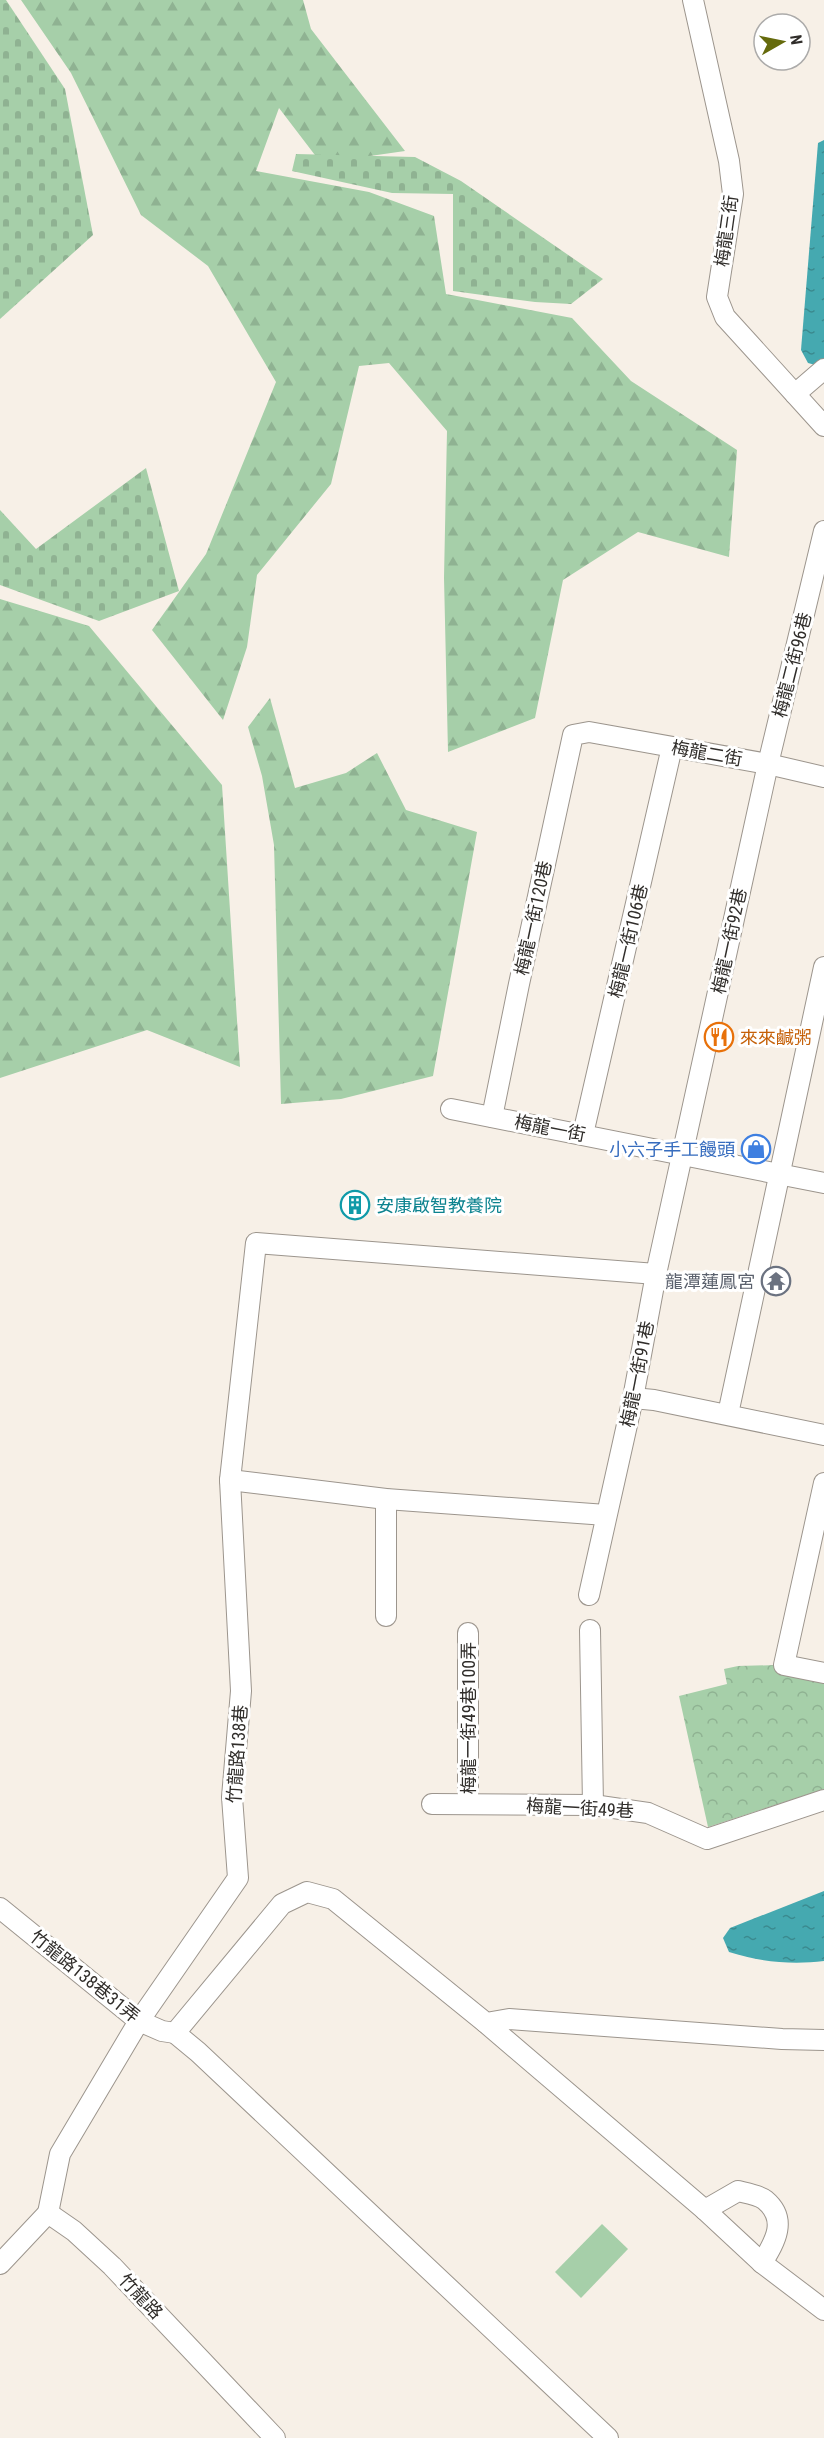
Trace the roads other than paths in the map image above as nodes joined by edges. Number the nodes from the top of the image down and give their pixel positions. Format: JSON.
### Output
{"nodes":[{"id":1,"x":693,"y":0,"type":"edge"},
{"id":2,"x":824,"y":369,"type":"edge"},
{"id":3,"x":795,"y":394,"type":"junction"},
{"id":4,"x":824,"y":426,"type":"edge"},
{"id":5,"x":824,"y":531,"type":"edge"},
{"id":6,"x":589,"y":732,"type":"joint"},
{"id":7,"x":672,"y":747,"type":"junction"},
{"id":8,"x":768,"y":764,"type":"junction"},
{"id":9,"x":824,"y":777,"type":"edge"},
{"id":10,"x":824,"y":968,"type":"edge"},
{"id":11,"x":451,"y":1109,"type":"dead end"},
{"id":12,"x":492,"y":1117,"type":"junction"},
{"id":13,"x":583,"y":1134,"type":"junction"},
{"id":14,"x":683,"y":1154,"type":"junction"},
{"id":15,"x":779,"y":1173,"type":"junction"},
{"id":16,"x":824,"y":1183,"type":"edge"},
{"id":17,"x":656,"y":1274,"type":"junction"},
{"id":18,"x":633,"y":1398,"type":"junction"},
{"id":19,"x":728,"y":1414,"type":"junction"},
{"id":20,"x":824,"y":1435,"type":"edge"},
{"id":21,"x":230,"y":1480,"type":"junction"},
{"id":22,"x":824,"y":1483,"type":"edge"},
{"id":23,"x":386,"y":1499,"type":"junction"},
{"id":24,"x":606,"y":1515,"type":"junction"},
{"id":25,"x":589,"y":1595,"type":"dead end"},
{"id":26,"x":386,"y":1616,"type":"dead end"},
{"id":27,"x":590,"y":1630,"type":"dead end"},
{"id":28,"x":468,"y":1633,"type":"dead end"},
{"id":29,"x":824,"y":1673,"type":"edge"},
{"id":30,"x":824,"y":1800,"type":"edge"},
{"id":31,"x":432,"y":1804,"type":"dead end"},
{"id":32,"x":468,"y":1804,"type":"junction"},
{"id":33,"x":592,"y":1805,"type":"junction"},
{"id":34,"x":0,"y":1908,"type":"edge"},
{"id":35,"x":139,"y":2021,"type":"junction"},
{"id":36,"x":486,"y":2023,"type":"junction"},
{"id":37,"x":175,"y":2033,"type":"junction"},
{"id":38,"x":824,"y":2040,"type":"edge"},
{"id":39,"x":705,"y":2210,"type":"junction"},
{"id":40,"x":48,"y":2213,"type":"junction"},
{"id":41,"x":762,"y":2263,"type":"junction"},
{"id":42,"x":0,"y":2264,"type":"edge"},
{"id":43,"x":824,"y":2310,"type":"edge"},
{"id":44,"x":275,"y":2438,"type":"edge"},
{"id":45,"x":608,"y":2438,"type":"edge"}],
"edges":[{"from":1,"to":3,"type":"street","name":"梅龍三街"},
{"from":2,"to":3,"type":"street"},
{"from":3,"to":4,"type":"street","name":"梅龍三街"},
{"from":5,"to":8,"type":"street","name":"梅龍二街96巷"},
{"from":6,"to":7,"type":"street","name":"梅龍二街"},
{"from":6,"to":12,"type":"street","name":"梅龍一街120巷"},
{"from":7,"to":8,"type":"street","name":"梅龍二街"},
{"from":7,"to":13,"type":"street","name":"梅龍一街106巷"},
{"from":8,"to":9,"type":"street","name":"梅龍二街"},
{"from":8,"to":14,"type":"street","name":"梅龍一街92巷"},
{"from":10,"to":15,"type":"street"},
{"from":11,"to":12,"type":"street","name":"梅龍一街"},
{"from":12,"to":13,"type":"street","name":"梅龍一街"},
{"from":13,"to":14,"type":"street","name":"梅龍一街"},
{"from":14,"to":15,"type":"street","name":"梅龍一街"},
{"from":14,"to":17,"type":"street","name":"梅龍一街91巷"},
{"from":15,"to":16,"type":"street","name":"梅龍一街"},
{"from":15,"to":19,"type":"street"},
{"from":17,"to":18,"type":"street","name":"梅龍一街91巷"},
{"from":17,"to":21,"type":"street","name":"竹龍路138巷"},
{"from":18,"to":19,"type":"street"},
{"from":18,"to":24,"type":"street","name":"梅龍一街91巷"},
{"from":19,"to":20,"type":"street"},
{"from":21,"to":23,"type":"street"},
{"from":21,"to":35,"type":"street","name":"竹龍路138巷"},
{"from":22,"to":29,"type":"street"},
{"from":23,"to":24,"type":"street"},
{"from":23,"to":26,"type":"street"},
{"from":24,"to":25,"type":"street","name":"梅龍一街91巷"},
{"from":27,"to":33,"type":"street"},
{"from":28,"to":32,"type":"street","name":"梅龍一街49巷100弄"},
{"from":30,"to":33,"type":"street","name":"梅龍一街49巷"},
{"from":31,"to":32,"type":"street","name":"梅龍一街49巷"},
{"from":32,"to":33,"type":"street","name":"梅龍一街49巷"},
{"from":34,"to":35,"type":"street","name":"竹龍路138巷31弄"},
{"from":35,"to":37,"type":"street","name":"竹龍路138巷31弄"},
{"from":35,"to":40,"type":"street","name":"竹龍路138巷"},
{"from":36,"to":37,"type":"street"},
{"from":36,"to":38,"type":"street"},
{"from":36,"to":39,"type":"street"},
{"from":37,"to":45,"type":"street"},
{"from":39,"to":41,"type":"street"},
{"from":39,"to":41,"type":"street"},
{"from":40,"to":42,"type":"street"},
{"from":40,"to":44,"type":"street","name":"竹龍路"},
{"from":41,"to":43,"type":"street"}]}
